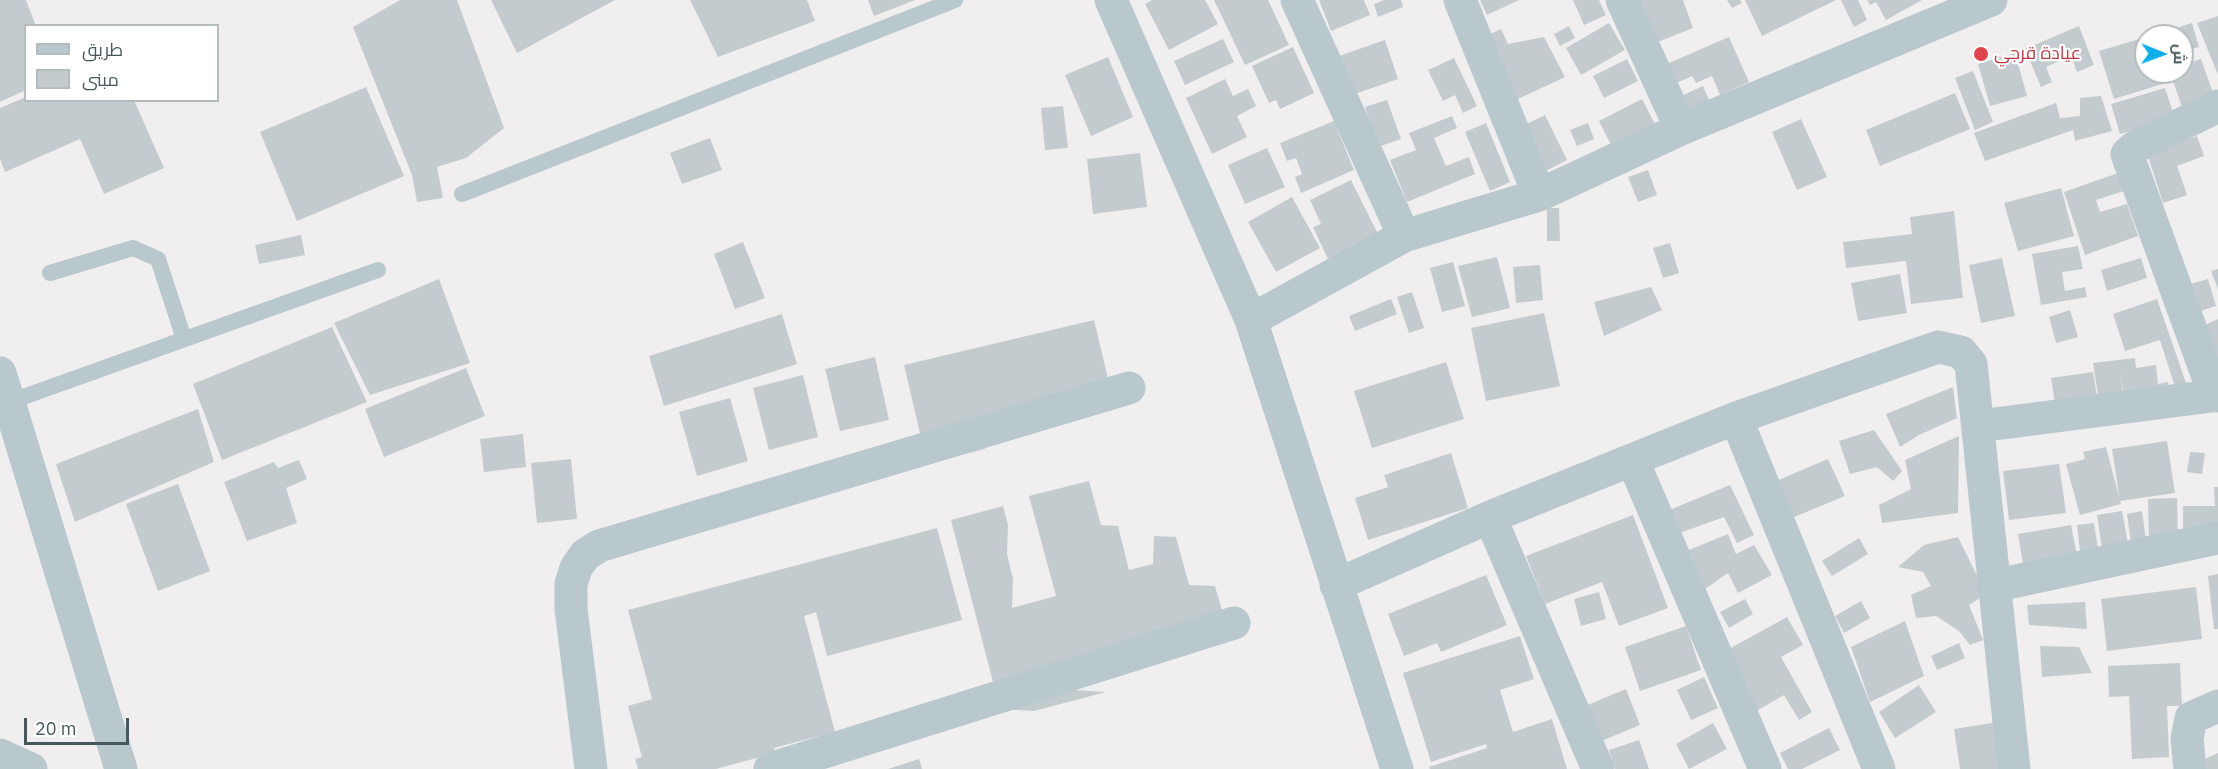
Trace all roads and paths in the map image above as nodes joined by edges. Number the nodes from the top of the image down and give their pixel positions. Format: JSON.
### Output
{"nodes":[{"id":1,"x":955,"y":0,"type":"edge"},
{"id":2,"x":1111,"y":0,"type":"edge"},
{"id":3,"x":1297,"y":0,"type":"edge"},
{"id":4,"x":1460,"y":0,"type":"edge"},
{"id":5,"x":1622,"y":0,"type":"edge"},
{"id":6,"x":1991,"y":0,"type":"edge"},
{"id":7,"x":2218,"y":106,"type":"edge"},
{"id":8,"x":1681,"y":129,"type":"junction"},
{"id":9,"x":462,"y":194,"type":"dead end"},
{"id":10,"x":1539,"y":195,"type":"junction"},
{"id":11,"x":1404,"y":236,"type":"junction"},
{"id":12,"x":378,"y":270,"type":"dead end"},
{"id":13,"x":50,"y":273,"type":"dead end"},
{"id":14,"x":1251,"y":320,"type":"junction"},
{"id":15,"x":184,"y":339,"type":"junction"},
{"id":16,"x":4,"y":387,"type":"edge"},
{"id":17,"x":1129,"y":388,"type":"dead end"},
{"id":18,"x":2217,"y":396,"type":"edge"},
{"id":19,"x":1736,"y":418,"type":"junction"},
{"id":20,"x":1979,"y":426,"type":"junction"},
{"id":21,"x":1633,"y":461,"type":"junction"},
{"id":22,"x":1490,"y":517,"type":"junction"},
{"id":23,"x":2218,"y":538,"type":"edge"},
{"id":24,"x":1336,"y":585,"type":"junction"},
{"id":25,"x":1993,"y":586,"type":"junction"},
{"id":26,"x":1234,"y":623,"type":"dead end"},
{"id":27,"x":2218,"y":706,"type":"edge"},
{"id":28,"x":0,"y":755,"type":"edge"},
{"id":29,"x":31,"y":769,"type":"edge"},
{"id":30,"x":121,"y":769,"type":"edge"},
{"id":31,"x":591,"y":769,"type":"edge"},
{"id":32,"x":770,"y":769,"type":"edge"},
{"id":33,"x":1397,"y":769,"type":"edge"},
{"id":34,"x":1598,"y":769,"type":"edge"},
{"id":35,"x":1765,"y":769,"type":"edge"},
{"id":36,"x":1879,"y":769,"type":"edge"},
{"id":37,"x":2014,"y":769,"type":"edge"},
{"id":38,"x":2190,"y":769,"type":"edge"}],
"edges":[{"from":1,"to":9,"type":"lane"},
{"from":2,"to":14,"type":"street"},
{"from":3,"to":11,"type":"street"},
{"from":4,"to":10,"type":"street"},
{"from":5,"to":8,"type":"street"},
{"from":6,"to":8,"type":"street"},
{"from":7,"to":18,"type":"street"},
{"from":8,"to":10,"type":"street"},
{"from":10,"to":11,"type":"street"},
{"from":11,"to":14,"type":"street"},
{"from":12,"to":15,"type":"lane"},
{"from":13,"to":15,"type":"lane"},
{"from":14,"to":24,"type":"street"},
{"from":15,"to":16,"type":"lane"},
{"from":16,"to":30,"type":"street"},
{"from":17,"to":31,"type":"street"},
{"from":18,"to":20,"type":"street"},
{"from":19,"to":20,"type":"street"},
{"from":19,"to":21,"type":"street"},
{"from":19,"to":36,"type":"street"},
{"from":20,"to":25,"type":"street"},
{"from":21,"to":22,"type":"street"},
{"from":21,"to":35,"type":"street"},
{"from":22,"to":24,"type":"street"},
{"from":22,"to":34,"type":"street"},
{"from":23,"to":25,"type":"street"},
{"from":24,"to":33,"type":"street"},
{"from":25,"to":37,"type":"street"},
{"from":26,"to":32,"type":"street"},
{"from":27,"to":38,"type":"street"},
{"from":28,"to":29,"type":"street"}]}
